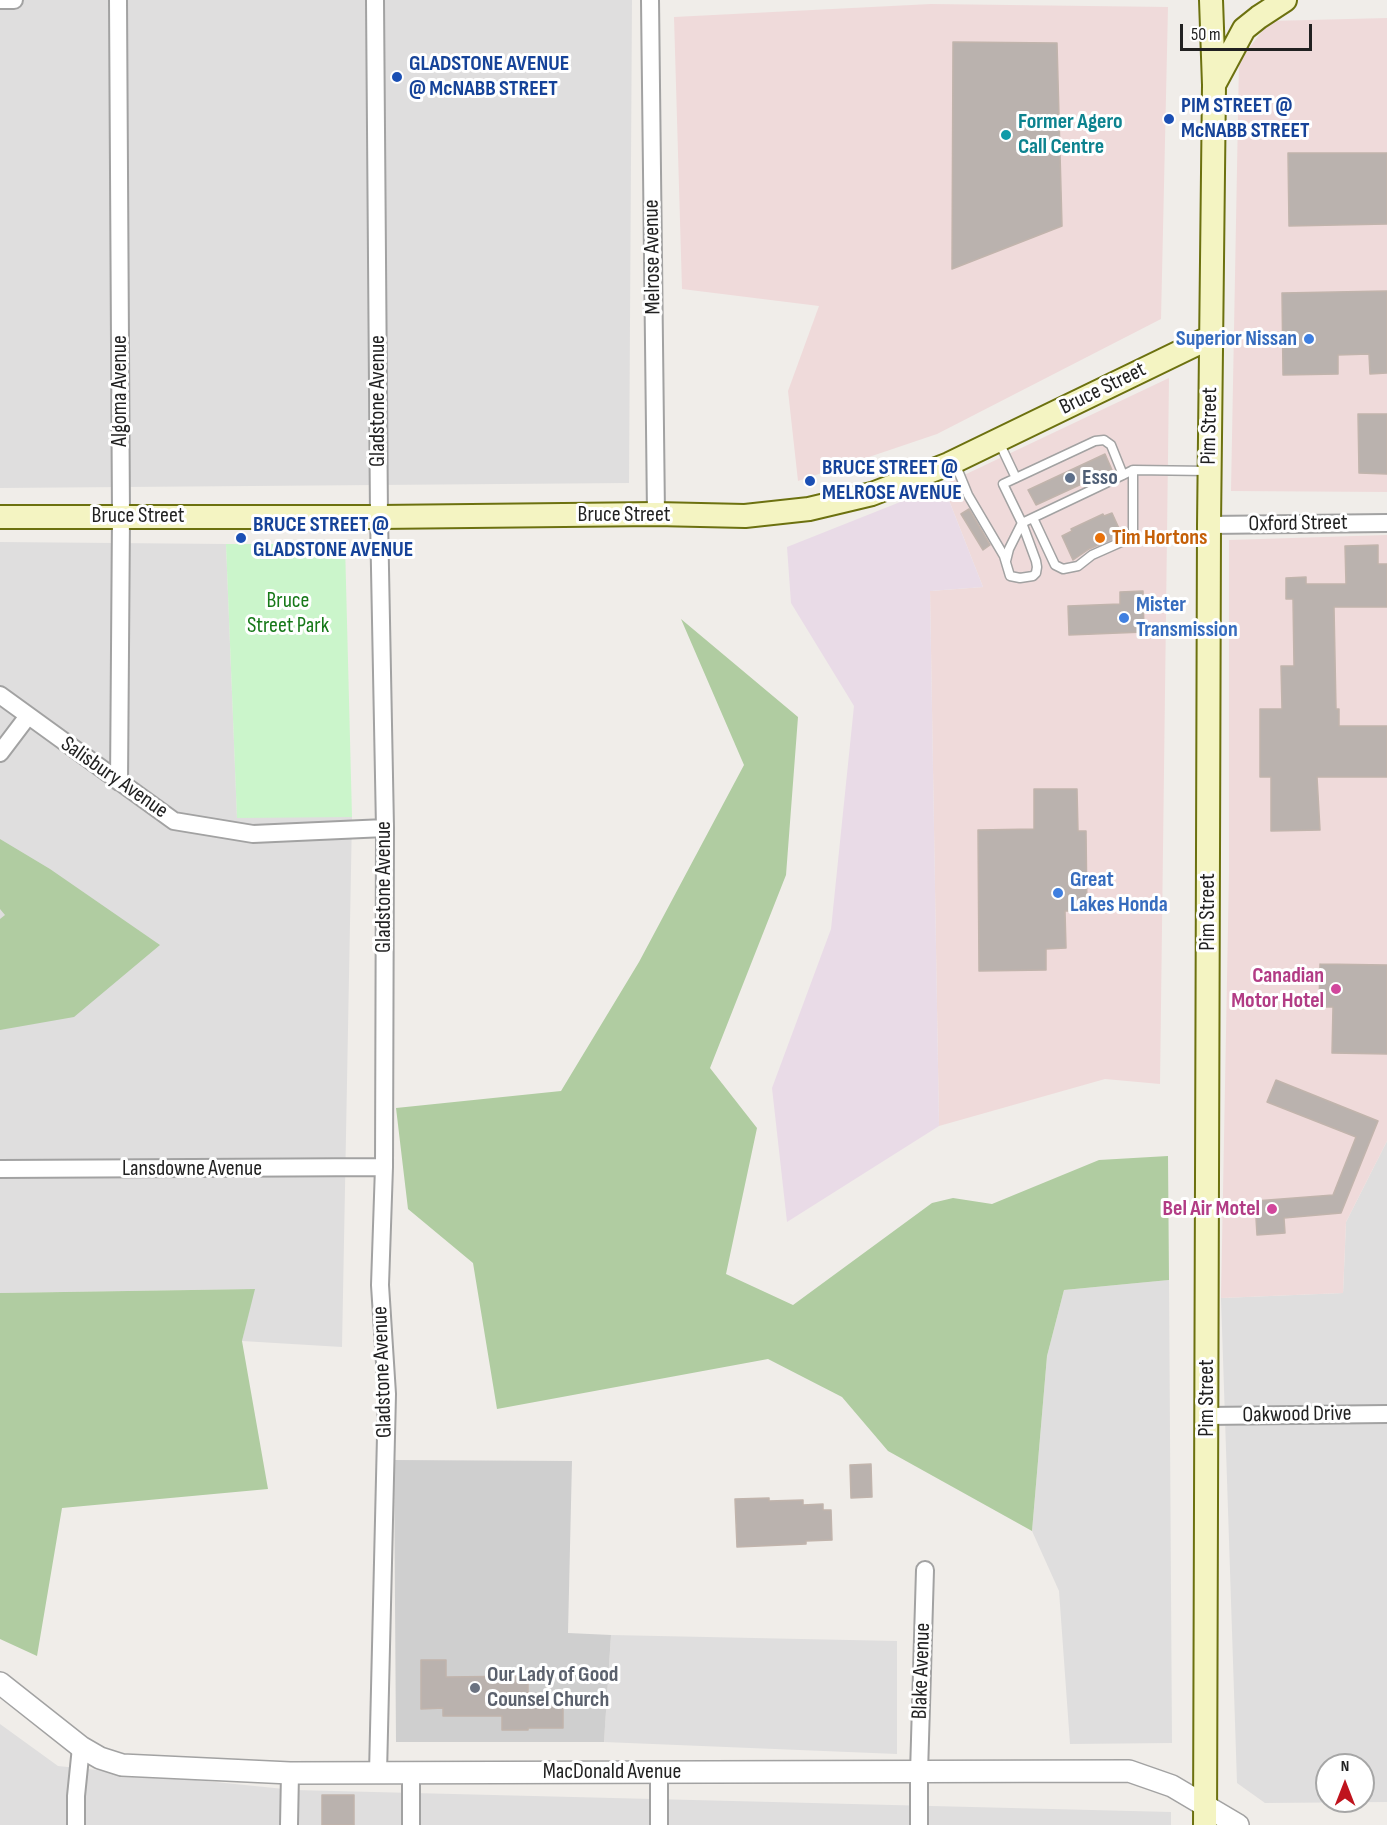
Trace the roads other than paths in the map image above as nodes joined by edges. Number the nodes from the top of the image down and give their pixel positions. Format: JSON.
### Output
{"nodes":[{"id":1,"x":0,"y":0,"type":"edge"},
{"id":2,"x":14,"y":0,"type":"edge"},
{"id":3,"x":118,"y":0,"type":"edge"},
{"id":4,"x":375,"y":0,"type":"edge"},
{"id":5,"x":650,"y":0,"type":"edge"},
{"id":6,"x":1211,"y":0,"type":"edge"},
{"id":7,"x":1285,"y":0,"type":"edge"},
{"id":8,"x":1214,"y":85,"type":"junction"},
{"id":9,"x":1211,"y":337,"type":"junction"},
{"id":10,"x":998,"y":440,"type":"junction"},
{"id":11,"x":955,"y":461,"type":"junction"},
{"id":12,"x":1133,"y":470,"type":"junction"},
{"id":13,"x":1209,"y":471,"type":"junction"},
{"id":14,"x":1123,"y":475,"type":"junction"},
{"id":15,"x":1016,"y":478,"type":"junction"},
{"id":16,"x":656,"y":514,"type":"junction"},
{"id":17,"x":121,"y":516,"type":"junction"},
{"id":18,"x":0,"y":517,"type":"edge"},
{"id":19,"x":379,"y":517,"type":"junction"},
{"id":20,"x":1034,"y":518,"type":"junction"},
{"id":21,"x":1022,"y":523,"type":"junction"},
{"id":22,"x":1387,"y":523,"type":"edge"},
{"id":23,"x":1209,"y":525,"type":"junction"},
{"id":24,"x":1006,"y":563,"type":"junction"},
{"id":25,"x":0,"y":695,"type":"edge"},
{"id":26,"x":28,"y":716,"type":"junction"},
{"id":27,"x":0,"y":753,"type":"edge"},
{"id":28,"x":119,"y":782,"type":"junction"},
{"id":29,"x":385,"y":828,"type":"junction"},
{"id":30,"x":384,"y":1167,"type":"junction"},
{"id":31,"x":0,"y":1169,"type":"edge"},
{"id":32,"x":1387,"y":1414,"type":"edge"},
{"id":33,"x":1208,"y":1416,"type":"junction"},
{"id":34,"x":925,"y":1570,"type":"dead end"},
{"id":35,"x":0,"y":1683,"type":"edge"},
{"id":36,"x":81,"y":1747,"type":"junction"},
{"id":37,"x":411,"y":1772,"type":"junction"},
{"id":38,"x":659,"y":1772,"type":"junction"},
{"id":39,"x":290,"y":1773,"type":"junction"},
{"id":40,"x":378,"y":1773,"type":"junction"},
{"id":41,"x":919,"y":1773,"type":"junction"},
{"id":42,"x":1205,"y":1816,"type":"edge"},
{"id":43,"x":76,"y":1825,"type":"edge"},
{"id":44,"x":289,"y":1825,"type":"edge"},
{"id":45,"x":411,"y":1825,"type":"edge"},
{"id":46,"x":659,"y":1825,"type":"edge"},
{"id":47,"x":919,"y":1825,"type":"edge"},
{"id":48,"x":1238,"y":1825,"type":"edge"}],
"edges":[{"from":1,"to":2,"type":"street"},
{"from":3,"to":17,"type":"street","name":"Algoma Avenue"},
{"from":4,"to":19,"type":"street","name":"Gladstone Avenue"},
{"from":5,"to":16,"type":"street","name":"Melrose Avenue"},
{"from":6,"to":8,"type":"main road","name":"Pim Street"},
{"from":7,"to":8,"type":"main road"},
{"from":8,"to":9,"type":"main road","name":"Pim Street"},
{"from":9,"to":10,"type":"main road","name":"Bruce Street"},
{"from":9,"to":13,"type":"main road","name":"Pim Street"},
{"from":10,"to":11,"type":"main road","name":"Bruce Street"},
{"from":10,"to":15,"type":"lane"},
{"from":11,"to":16,"type":"main road","name":"Bruce Street"},
{"from":11,"to":24,"type":"lane"},
{"from":12,"to":13,"type":"lane"},
{"from":12,"to":14,"type":"lane"},
{"from":12,"to":20,"type":"lane"},
{"from":13,"to":23,"type":"main road","name":"Pim Street"},
{"from":14,"to":15,"type":"lane"},
{"from":14,"to":20,"type":"lane"},
{"from":15,"to":21,"type":"lane"},
{"from":16,"to":19,"type":"main road","name":"Bruce Street"},
{"from":17,"to":18,"type":"main road","name":"Bruce Street"},
{"from":17,"to":19,"type":"main road","name":"Bruce Street"},
{"from":17,"to":28,"type":"street","name":"Algoma Avenue"},
{"from":19,"to":29,"type":"street","name":"Gladstone Avenue"},
{"from":20,"to":21,"type":"lane"},
{"from":21,"to":24,"type":"lane"},
{"from":21,"to":24,"type":"lane"},
{"from":22,"to":23,"type":"street","name":"Oxford Street"},
{"from":23,"to":33,"type":"main road","name":"Pim Street"},
{"from":25,"to":26,"type":"street","name":"Salisbury Avenue"},
{"from":26,"to":27,"type":"street"},
{"from":26,"to":28,"type":"street","name":"Salisbury Avenue"},
{"from":28,"to":29,"type":"street","name":"Salisbury Avenue"},
{"from":29,"to":30,"type":"street","name":"Gladstone Avenue"},
{"from":30,"to":31,"type":"street","name":"Lansdowne Avenue"},
{"from":30,"to":40,"type":"street","name":"Gladstone Avenue"},
{"from":32,"to":33,"type":"street","name":"Oakwood Drive"},
{"from":33,"to":42,"type":"main road","name":"Pim Street"},
{"from":34,"to":41,"type":"street","name":"Blake Avenue"},
{"from":35,"to":36,"type":"street","name":"MacDonald Avenue"},
{"from":36,"to":39,"type":"street","name":"MacDonald Avenue"},
{"from":36,"to":43,"type":"street"},
{"from":37,"to":38,"type":"street","name":"MacDonald Avenue"},
{"from":37,"to":40,"type":"street","name":"MacDonald Avenue"},
{"from":37,"to":45,"type":"street"},
{"from":38,"to":41,"type":"street","name":"MacDonald Avenue"},
{"from":38,"to":46,"type":"street"},
{"from":39,"to":40,"type":"street","name":"MacDonald Avenue"},
{"from":39,"to":44,"type":"street"},
{"from":41,"to":42,"type":"street","name":"MacDonald Avenue"},
{"from":41,"to":47,"type":"street","name":"Blake Avenue"},
{"from":42,"to":48,"type":"street","name":"MacDonald Avenue"}]}
